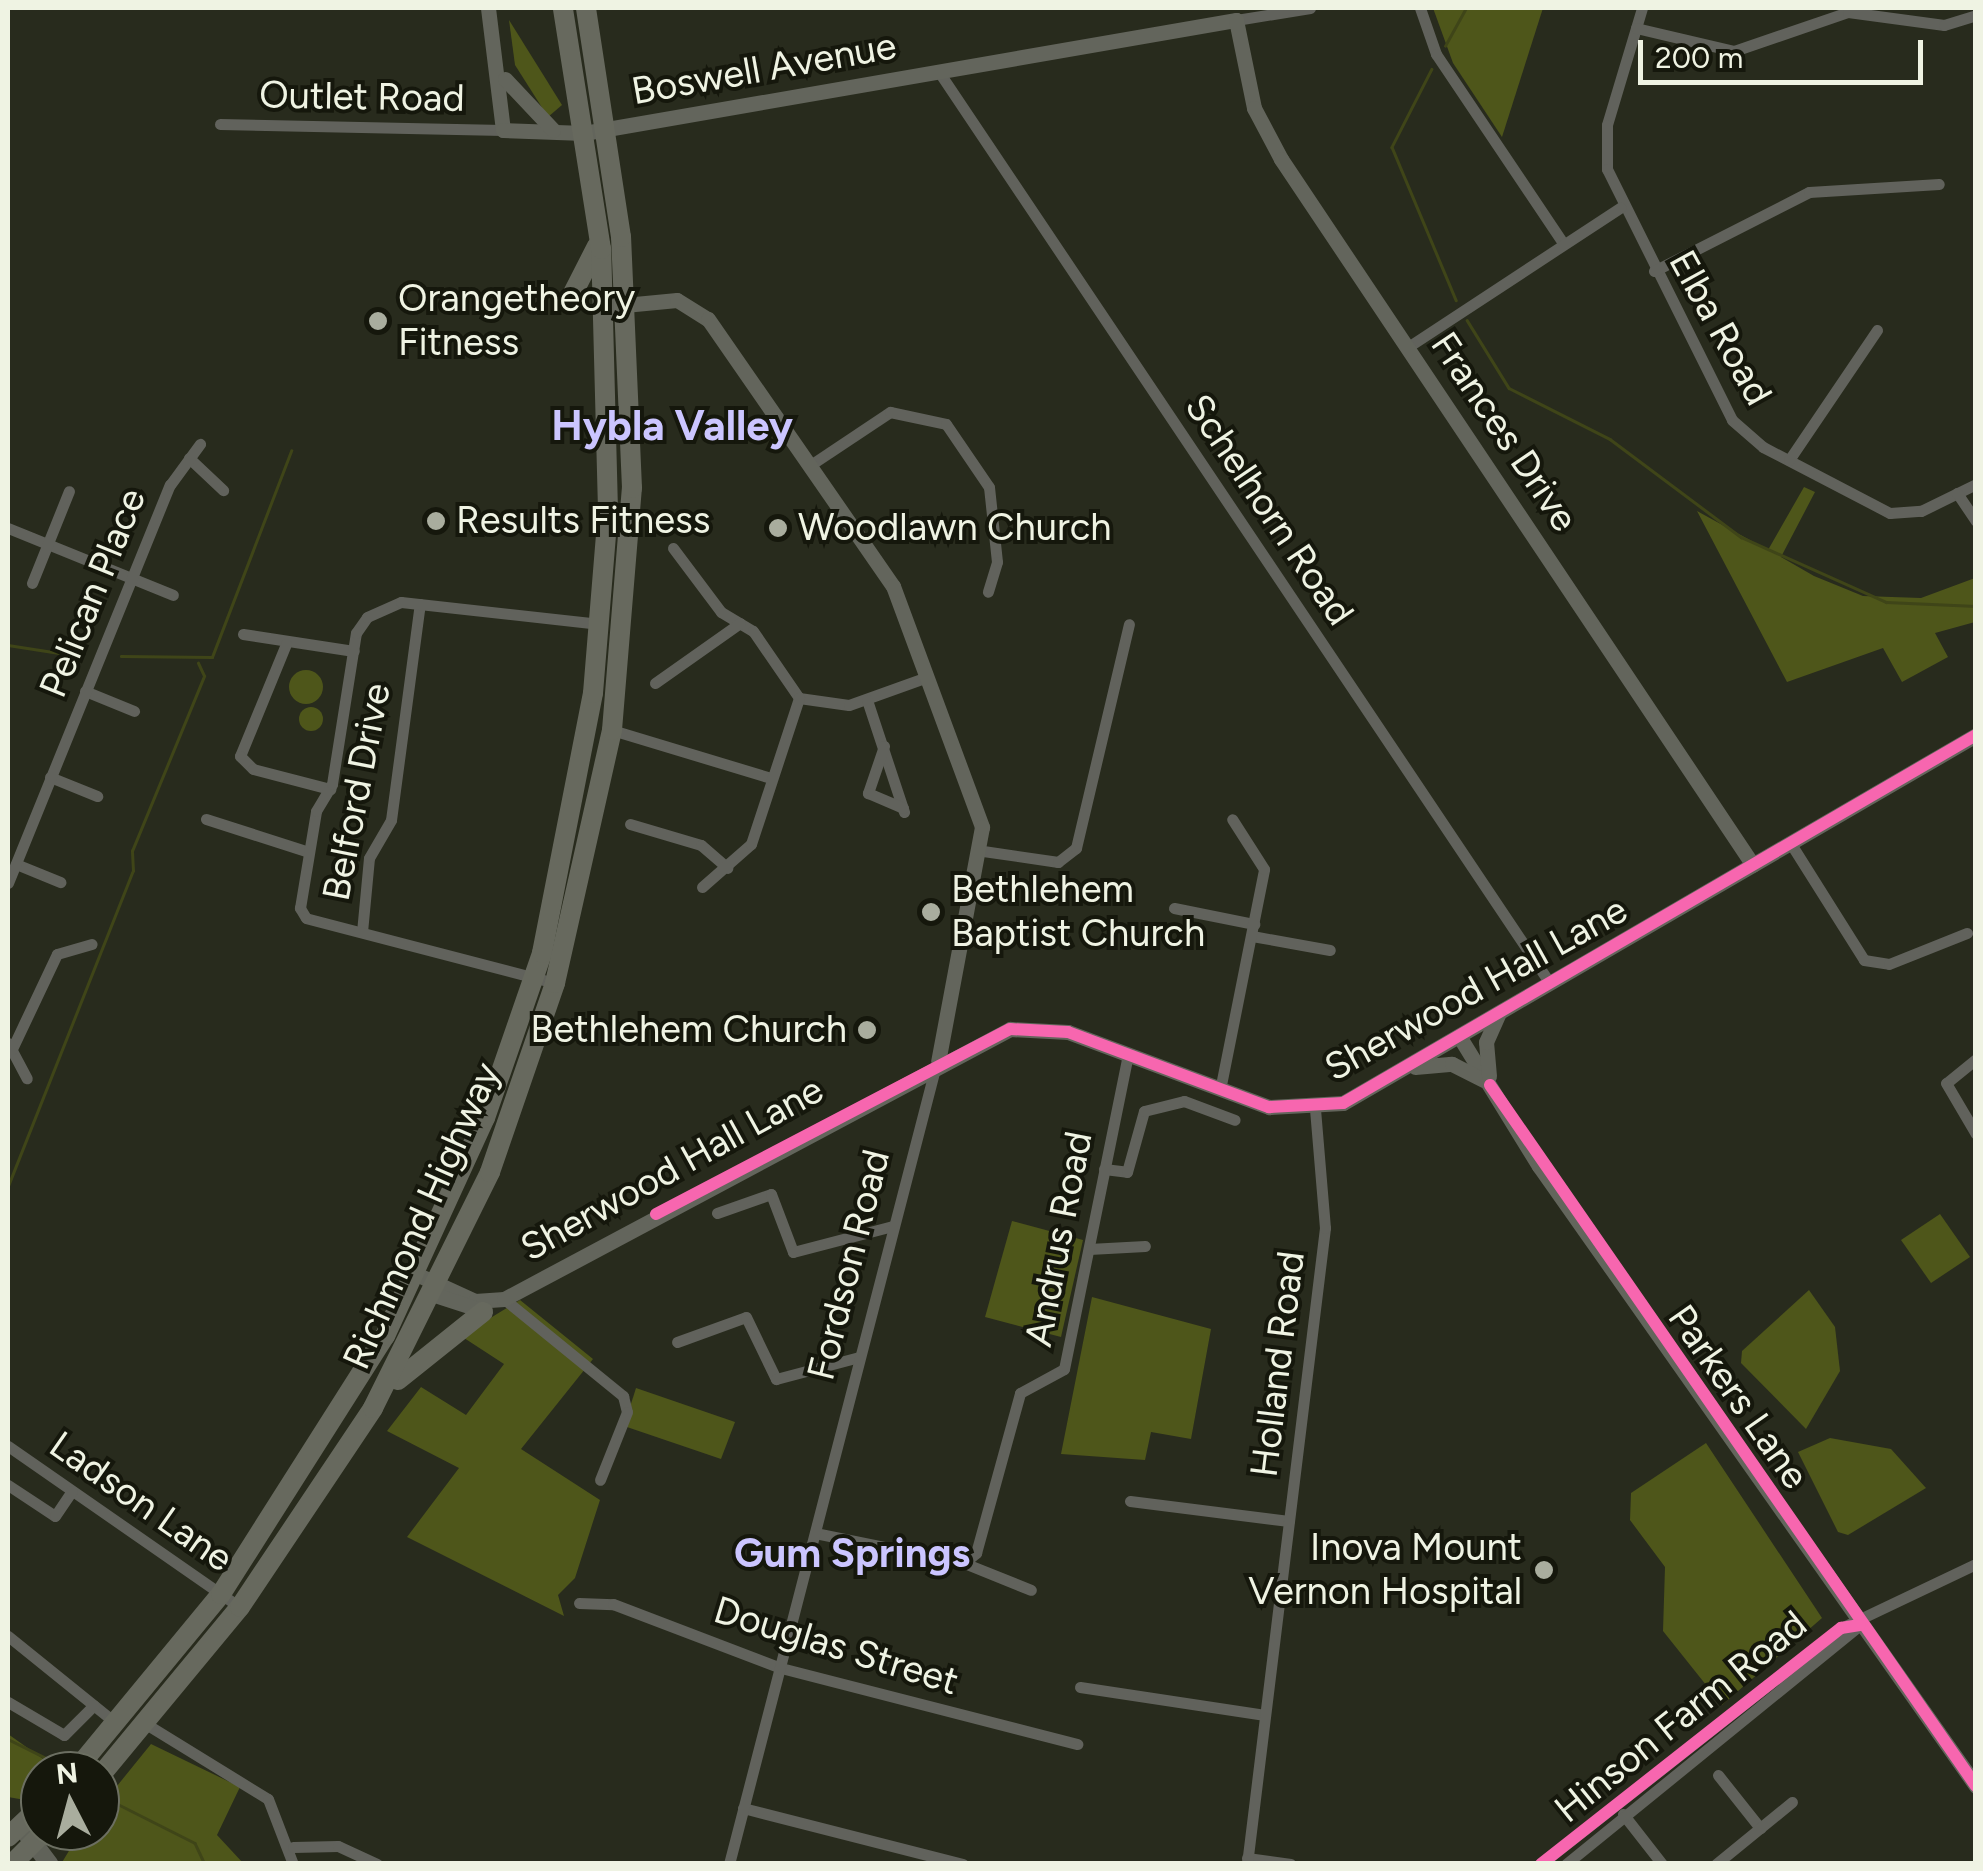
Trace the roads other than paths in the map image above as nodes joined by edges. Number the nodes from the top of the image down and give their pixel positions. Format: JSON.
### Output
{"nodes":[{"id":1,"x":488,"y":8,"type":"edge"},
{"id":2,"x":563,"y":8,"type":"edge"},
{"id":3,"x":586,"y":8,"type":"edge"},
{"id":4,"x":1310,"y":8,"type":"edge"},
{"id":5,"x":1420,"y":8,"type":"edge"},
{"id":6,"x":1642,"y":8,"type":"edge"},
{"id":7,"x":1976,"y":15,"type":"edge"},
{"id":8,"x":1236,"y":20,"type":"junction"},
{"id":9,"x":1636,"y":28,"type":"junction"},
{"id":10,"x":500,"y":68,"type":"junction"},
{"id":11,"x":939,"y":72,"type":"junction"},
{"id":12,"x":220,"y":124,"type":"dead end"},
{"id":13,"x":503,"y":130,"type":"junction"},
{"id":14,"x":606,"y":130,"type":"junction"},
{"id":15,"x":556,"y":132,"type":"junction"},
{"id":16,"x":584,"y":133,"type":"junction"},
{"id":17,"x":1939,"y":184,"type":"dead end"},
{"id":18,"x":1620,"y":208,"type":"junction"},
{"id":19,"x":599,"y":229,"type":"junction"},
{"id":20,"x":1563,"y":243,"type":"junction"},
{"id":21,"x":1654,"y":271,"type":"junction"},
{"id":22,"x":568,"y":303,"type":"dead end"},
{"id":23,"x":616,"y":306,"type":"junction"},
{"id":24,"x":1877,"y":330,"type":"dead end"},
{"id":25,"x":1408,"y":347,"type":"junction"},
{"id":26,"x":200,"y":444,"type":"dead end"},
{"id":27,"x":189,"y":458,"type":"junction"},
{"id":28,"x":1789,"y":460,"type":"junction"},
{"id":29,"x":812,"y":464,"type":"junction"},
{"id":30,"x":1976,"y":484,"type":"edge"},
{"id":31,"x":69,"y":490,"type":"dead end"},
{"id":32,"x":223,"y":490,"type":"dead end"},
{"id":33,"x":1957,"y":493,"type":"junction"},
{"id":34,"x":1976,"y":521,"type":"edge"},
{"id":35,"x":8,"y":528,"type":"edge"},
{"id":36,"x":48,"y":544,"type":"junction"},
{"id":37,"x":673,"y":548,"type":"dead end"},
{"id":38,"x":131,"y":578,"type":"junction"},
{"id":39,"x":32,"y":583,"type":"dead end"},
{"id":40,"x":988,"y":592,"type":"dead end"},
{"id":41,"x":174,"y":595,"type":"dead end"},
{"id":42,"x":420,"y":604,"type":"junction"},
{"id":43,"x":740,"y":623,"type":"junction"},
{"id":44,"x":601,"y":624,"type":"junction"},
{"id":45,"x":1129,"y":624,"type":"dead end"},
{"id":46,"x":243,"y":634,"type":"dead end"},
{"id":47,"x":286,"y":644,"type":"junction"},
{"id":48,"x":354,"y":651,"type":"junction"},
{"id":49,"x":927,"y":678,"type":"junction"},
{"id":50,"x":655,"y":684,"type":"dead end"},
{"id":51,"x":85,"y":691,"type":"junction"},
{"id":52,"x":799,"y":698,"type":"junction"},
{"id":53,"x":867,"y":700,"type":"junction"},
{"id":54,"x":134,"y":712,"type":"dead end"},
{"id":55,"x":612,"y":730,"type":"junction"},
{"id":56,"x":1976,"y":735,"type":"edge"},
{"id":57,"x":884,"y":746,"type":"junction"},
{"id":58,"x":50,"y":777,"type":"junction"},
{"id":59,"x":771,"y":778,"type":"junction"},
{"id":60,"x":330,"y":789,"type":"junction"},
{"id":61,"x":97,"y":796,"type":"dead end"},
{"id":62,"x":206,"y":819,"type":"dead end"},
{"id":63,"x":1232,"y":819,"type":"dead end"},
{"id":64,"x":630,"y":824,"type":"dead end"},
{"id":65,"x":1791,"y":844,"type":"junction"},
{"id":66,"x":982,"y":851,"type":"junction"},
{"id":67,"x":309,"y":852,"type":"junction"},
{"id":68,"x":16,"y":864,"type":"junction"},
{"id":69,"x":1754,"y":866,"type":"junction"},
{"id":70,"x":726,"y":868,"type":"junction"},
{"id":71,"x":60,"y":882,"type":"dead end"},
{"id":72,"x":8,"y":883,"type":"edge"},
{"id":73,"x":702,"y":887,"type":"dead end"},
{"id":74,"x":1174,"y":908,"type":"dead end"},
{"id":75,"x":1253,"y":930,"type":"junction"},
{"id":76,"x":362,"y":932,"type":"junction"},
{"id":77,"x":1967,"y":933,"type":"dead end"},
{"id":78,"x":92,"y":944,"type":"dead end"},
{"id":79,"x":1330,"y":950,"type":"dead end"},
{"id":80,"x":534,"y":976,"type":"junction"},
{"id":81,"x":555,"y":982,"type":"junction"},
{"id":82,"x":1549,"y":982,"type":"junction"},
{"id":83,"x":1499,"y":1014,"type":"junction"},
{"id":84,"x":1459,"y":1036,"type":"junction"},
{"id":85,"x":10,"y":1046,"type":"edge"},
{"id":86,"x":1128,"y":1055,"type":"junction"},
{"id":87,"x":1976,"y":1059,"type":"edge"},
{"id":88,"x":938,"y":1061,"type":"junction"},
{"id":89,"x":1409,"y":1068,"type":"junction"},
{"id":90,"x":27,"y":1078,"type":"dead end"},
{"id":91,"x":1490,"y":1085,"type":"junction"},
{"id":92,"x":1220,"y":1090,"type":"junction"},
{"id":93,"x":1315,"y":1109,"type":"junction"},
{"id":94,"x":1235,"y":1120,"type":"dead end"},
{"id":95,"x":1976,"y":1134,"type":"edge"},
{"id":96,"x":1104,"y":1170,"type":"junction"},
{"id":97,"x":716,"y":1213,"type":"dead end"},
{"id":98,"x":893,"y":1226,"type":"junction"},
{"id":99,"x":1145,"y":1246,"type":"dead end"},
{"id":100,"x":1089,"y":1249,"type":"junction"},
{"id":101,"x":414,"y":1278,"type":"junction"},
{"id":102,"x":436,"y":1289,"type":"junction"},
{"id":103,"x":504,"y":1298,"type":"junction"},
{"id":104,"x":483,"y":1312,"type":"junction"},
{"id":105,"x":677,"y":1342,"type":"dead end"},
{"id":106,"x":859,"y":1357,"type":"junction"},
{"id":107,"x":373,"y":1408,"type":"junction"},
{"id":108,"x":8,"y":1446,"type":"edge"},
{"id":109,"x":600,"y":1480,"type":"dead end"},
{"id":110,"x":8,"y":1485,"type":"edge"},
{"id":111,"x":72,"y":1491,"type":"junction"},
{"id":112,"x":1130,"y":1501,"type":"dead end"},
{"id":113,"x":1289,"y":1521,"type":"junction"},
{"id":114,"x":815,"y":1532,"type":"junction"},
{"id":115,"x":964,"y":1563,"type":"junction"},
{"id":116,"x":1976,"y":1564,"type":"edge"},
{"id":117,"x":1031,"y":1590,"type":"dead end"},
{"id":118,"x":221,"y":1594,"type":"junction"},
{"id":119,"x":580,"y":1603,"type":"dead end"},
{"id":120,"x":240,"y":1607,"type":"junction"},
{"id":121,"x":1860,"y":1624,"type":"junction"},
{"id":122,"x":8,"y":1636,"type":"edge"},
{"id":123,"x":780,"y":1668,"type":"junction"},
{"id":124,"x":1080,"y":1687,"type":"dead end"},
{"id":125,"x":8,"y":1702,"type":"edge"},
{"id":126,"x":94,"y":1706,"type":"junction"},
{"id":127,"x":1265,"y":1715,"type":"junction"},
{"id":128,"x":117,"y":1724,"type":"junction"},
{"id":129,"x":146,"y":1724,"type":"junction"},
{"id":130,"x":1077,"y":1744,"type":"dead end"},
{"id":131,"x":94,"y":1751,"type":"edge"},
{"id":132,"x":120,"y":1754,"type":"edge"},
{"id":133,"x":1718,"y":1775,"type":"dead end"},
{"id":134,"x":1976,"y":1786,"type":"edge"},
{"id":135,"x":1792,"y":1802,"type":"dead end"},
{"id":136,"x":743,"y":1808,"type":"junction"},
{"id":137,"x":1621,"y":1812,"type":"junction"},
{"id":138,"x":1760,"y":1828,"type":"junction"},
{"id":139,"x":293,"y":1847,"type":"junction"},
{"id":140,"x":1247,"y":1861,"type":"edge"},
{"id":141,"x":293,"y":1864,"type":"edge"},
{"id":142,"x":377,"y":1864,"type":"edge"},
{"id":143,"x":729,"y":1864,"type":"edge"},
{"id":144,"x":964,"y":1864,"type":"edge"},
{"id":145,"x":1291,"y":1864,"type":"edge"},
{"id":146,"x":1541,"y":1864,"type":"edge"},
{"id":147,"x":1566,"y":1864,"type":"edge"},
{"id":148,"x":1662,"y":1864,"type":"edge"},
{"id":149,"x":1716,"y":1864,"type":"edge"}],
"edges":[{"from":1,"to":10,"type":"main road"},
{"from":2,"to":16,"type":"highway","name":"Richmond Highway"},
{"from":3,"to":14,"type":"highway","name":"Richmond Highway"},
{"from":4,"to":8,"type":"street","name":"Boswell Avenue"},
{"from":5,"to":20,"type":"street"},
{"from":6,"to":9,"type":"street","name":"Elba Road"},
{"from":7,"to":9,"type":"street"},
{"from":8,"to":11,"type":"main road","name":"Boswell Avenue"},
{"from":8,"to":25,"type":"main road","name":"Frances Drive"},
{"from":9,"to":18,"type":"street","name":"Elba Road"},
{"from":10,"to":13,"type":"main road"},
{"from":10,"to":15,"type":"main road"},
{"from":11,"to":14,"type":"main road","name":"Boswell Avenue"},
{"from":11,"to":82,"type":"street","name":"Schelhorn Road"},
{"from":12,"to":13,"type":"street","name":"Outlet Road"},
{"from":13,"to":15,"type":"main road"},
{"from":14,"to":16,"type":"main road","name":"Boswell Avenue"},
{"from":14,"to":23,"type":"highway","name":"Richmond Highway"},
{"from":15,"to":16,"type":"main road"},
{"from":16,"to":19,"type":"highway","name":"Richmond Highway"},
{"from":17,"to":21,"type":"street"},
{"from":18,"to":20,"type":"street"},
{"from":18,"to":21,"type":"street","name":"Elba Road"},
{"from":19,"to":22,"type":"highway"},
{"from":19,"to":23,"type":"highway","name":"Richmond Highway"},
{"from":20,"to":25,"type":"street"},
{"from":21,"to":28,"type":"street","name":"Elba Road"},
{"from":23,"to":29,"type":"main road","name":"Fordson Road"},
{"from":23,"to":44,"type":"highway","name":"Richmond Highway"},
{"from":23,"to":55,"type":"highway","name":"Richmond Highway"},
{"from":24,"to":28,"type":"street"},
{"from":25,"to":69,"type":"main road","name":"Frances Drive"},
{"from":26,"to":27,"type":"street","name":"Pelican Place"},
{"from":27,"to":32,"type":"street"},
{"from":27,"to":38,"type":"street","name":"Pelican Place"},
{"from":28,"to":33,"type":"street","name":"Elba Road"},
{"from":29,"to":40,"type":"street"},
{"from":29,"to":49,"type":"main road","name":"Fordson Road"},
{"from":30,"to":33,"type":"street","name":"Elba Road"},
{"from":31,"to":36,"type":"street"},
{"from":33,"to":34,"type":"street"},
{"from":35,"to":36,"type":"street"},
{"from":36,"to":38,"type":"street"},
{"from":36,"to":39,"type":"street"},
{"from":37,"to":43,"type":"street"},
{"from":38,"to":41,"type":"street"},
{"from":38,"to":51,"type":"street","name":"Pelican Place"},
{"from":42,"to":44,"type":"street","name":"Belford Drive"},
{"from":42,"to":48,"type":"street","name":"Belford Drive"},
{"from":42,"to":76,"type":"street","name":"Belford Drive"},
{"from":43,"to":50,"type":"street"},
{"from":43,"to":52,"type":"street"},
{"from":44,"to":80,"type":"highway","name":"Richmond Highway"},
{"from":45,"to":66,"type":"street"},
{"from":46,"to":47,"type":"street","name":"Belford Drive"},
{"from":47,"to":48,"type":"street","name":"Belford Drive"},
{"from":47,"to":60,"type":"street","name":"Belford Drive"},
{"from":48,"to":60,"type":"street","name":"Belford Drive"},
{"from":49,"to":53,"type":"street"},
{"from":49,"to":66,"type":"main road","name":"Fordson Road"},
{"from":51,"to":54,"type":"street"},
{"from":51,"to":58,"type":"street","name":"Pelican Place"},
{"from":52,"to":53,"type":"street"},
{"from":52,"to":59,"type":"street"},
{"from":53,"to":57,"type":"street"},
{"from":55,"to":59,"type":"street"},
{"from":55,"to":81,"type":"highway","name":"Richmond Highway"},
{"from":56,"to":65,"type":"main road","name":"Sherwood Hall Lane"},
{"from":57,"to":57,"type":"street"},
{"from":58,"to":61,"type":"street"},
{"from":58,"to":68,"type":"street","name":"Pelican Place"},
{"from":59,"to":70,"type":"street"},
{"from":60,"to":67,"type":"street","name":"Belford Drive"},
{"from":62,"to":67,"type":"street","name":"Belford Drive"},
{"from":63,"to":75,"type":"street"},
{"from":64,"to":70,"type":"street"},
{"from":65,"to":69,"type":"main road","name":"Sherwood Hall Lane"},
{"from":65,"to":77,"type":"street"},
{"from":66,"to":88,"type":"main road","name":"Fordson Road"},
{"from":67,"to":76,"type":"street","name":"Belford Drive"},
{"from":68,"to":71,"type":"street"},
{"from":68,"to":72,"type":"street","name":"Pelican Place"},
{"from":69,"to":82,"type":"main road","name":"Sherwood Hall Lane"},
{"from":70,"to":73,"type":"street"},
{"from":74,"to":75,"type":"street"},
{"from":75,"to":79,"type":"street"},
{"from":75,"to":92,"type":"street"},
{"from":76,"to":80,"type":"street"},
{"from":78,"to":85,"type":"street"},
{"from":80,"to":81,"type":"street"},
{"from":80,"to":101,"type":"highway","name":"Richmond Highway"},
{"from":81,"to":102,"type":"highway","name":"Richmond Highway"},
{"from":82,"to":83,"type":"main road","name":"Sherwood Hall Lane"},
{"from":83,"to":84,"type":"main road","name":"Sherwood Hall Lane"},
{"from":83,"to":91,"type":"main road"},
{"from":84,"to":89,"type":"main road","name":"Sherwood Hall Lane"},
{"from":84,"to":91,"type":"main road","name":"Parkers Lane"},
{"from":85,"to":90,"type":"street"},
{"from":86,"to":88,"type":"main road","name":"Sherwood Hall Lane"},
{"from":86,"to":92,"type":"main road","name":"Sherwood Hall Lane"},
{"from":86,"to":96,"type":"street","name":"Andrus Road"},
{"from":87,"to":95,"type":"street"},
{"from":88,"to":98,"type":"street","name":"Fordson Road"},
{"from":88,"to":103,"type":"main road","name":"Sherwood Hall Lane"},
{"from":89,"to":91,"type":"main road"},
{"from":89,"to":93,"type":"main road","name":"Sherwood Hall Lane"},
{"from":91,"to":121,"type":"main road","name":"Parkers Lane"},
{"from":92,"to":93,"type":"main road","name":"Sherwood Hall Lane"},
{"from":93,"to":113,"type":"street","name":"Holland Road"},
{"from":94,"to":96,"type":"street"},
{"from":96,"to":100,"type":"street","name":"Andrus Road"},
{"from":97,"to":98,"type":"street"},
{"from":98,"to":106,"type":"street","name":"Fordson Road"},
{"from":99,"to":100,"type":"street"},
{"from":100,"to":115,"type":"street","name":"Andrus Road"},
{"from":101,"to":102,"type":"main road"},
{"from":101,"to":118,"type":"highway","name":"Richmond Highway"},
{"from":102,"to":103,"type":"main road","name":"Sherwood Hall Lane"},
{"from":102,"to":104,"type":"main road"},
{"from":102,"to":107,"type":"highway","name":"Richmond Highway"},
{"from":103,"to":104,"type":"main road"},
{"from":103,"to":109,"type":"street"},
{"from":104,"to":107,"type":"highway"},
{"from":105,"to":106,"type":"street"},
{"from":106,"to":114,"type":"street","name":"Fordson Road"},
{"from":107,"to":120,"type":"highway","name":"Richmond Highway"},
{"from":108,"to":111,"type":"street","name":"Ladson Lane"},
{"from":110,"to":111,"type":"street"},
{"from":111,"to":118,"type":"street","name":"Ladson Lane"},
{"from":112,"to":113,"type":"street"},
{"from":113,"to":127,"type":"street","name":"Holland Road"},
{"from":114,"to":115,"type":"street"},
{"from":114,"to":123,"type":"street","name":"Fordson Road"},
{"from":115,"to":117,"type":"street"},
{"from":116,"to":121,"type":"street","name":"Hinson Farm Road"},
{"from":118,"to":120,"type":"street","name":"Ladson Lane"},
{"from":118,"to":128,"type":"highway","name":"Richmond Highway"},
{"from":119,"to":123,"type":"street","name":"Douglas Street"},
{"from":120,"to":129,"type":"highway","name":"Richmond Highway"},
{"from":121,"to":134,"type":"main road","name":"Parkers Lane"},
{"from":121,"to":137,"type":"street","name":"Hinson Farm Road"},
{"from":122,"to":126,"type":"street"},
{"from":123,"to":130,"type":"street","name":"Douglas Street"},
{"from":123,"to":136,"type":"street","name":"Fordson Road"},
{"from":124,"to":127,"type":"street"},
{"from":125,"to":126,"type":"street"},
{"from":126,"to":128,"type":"street"},
{"from":127,"to":140,"type":"street","name":"Holland Road"},
{"from":128,"to":131,"type":"highway","name":"Richmond Highway"},
{"from":129,"to":132,"type":"highway","name":"Richmond Highway"},
{"from":129,"to":139,"type":"street"},
{"from":133,"to":138,"type":"street"},
{"from":135,"to":138,"type":"street"},
{"from":136,"to":143,"type":"street","name":"Fordson Road"},
{"from":136,"to":144,"type":"street"},
{"from":137,"to":146,"type":"street","name":"Hinson Farm Road"},
{"from":137,"to":147,"type":"street","name":"Hinson Farm Road"},
{"from":137,"to":148,"type":"street"},
{"from":138,"to":149,"type":"street"},
{"from":139,"to":141,"type":"street"},
{"from":139,"to":142,"type":"street"},
{"from":140,"to":145,"type":"street"}]}
